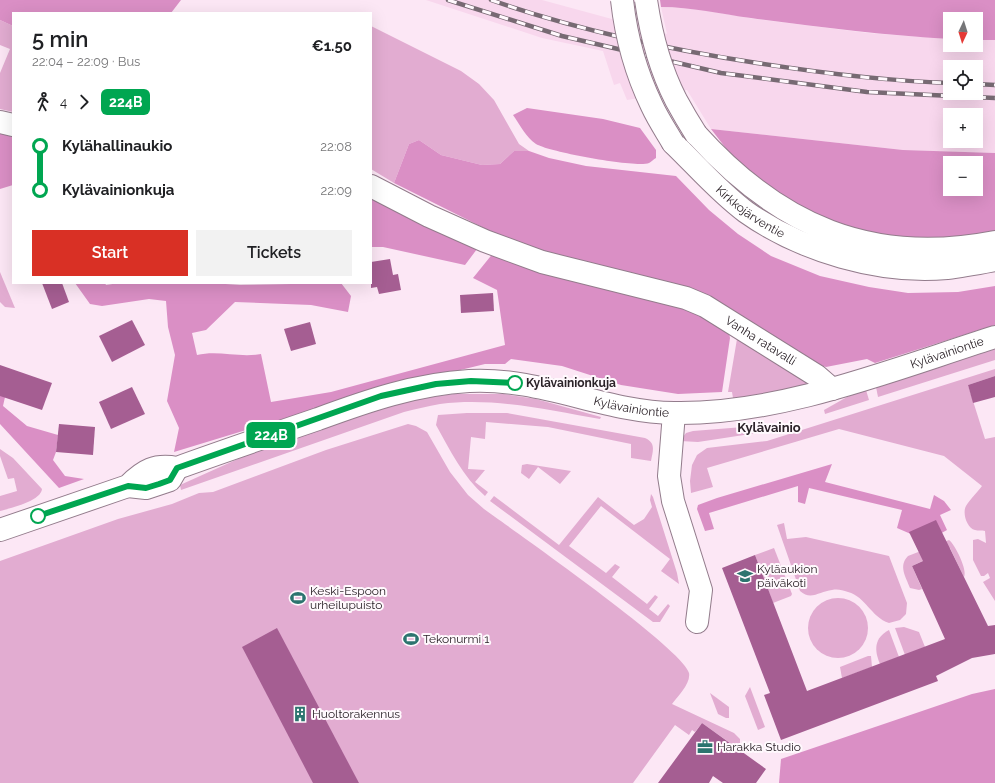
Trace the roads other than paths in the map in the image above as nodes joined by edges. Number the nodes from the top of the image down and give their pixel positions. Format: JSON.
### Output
{"nodes":[{"id":1,"x":622,"y":0,"type":"edge"},
{"id":2,"x":646,"y":0,"type":"edge"},
{"id":3,"x":0,"y":122,"type":"edge"},
{"id":4,"x":12,"y":125,"type":"edge"},
{"id":5,"x":372,"y":187,"type":"edge"},
{"id":6,"x":995,"y":242,"type":"edge"},
{"id":7,"x":995,"y":260,"type":"edge"},
{"id":8,"x":995,"y":337,"type":"edge"},
{"id":9,"x":832,"y":389,"type":"junction"},
{"id":10,"x":674,"y":413,"type":"junction"},
{"id":11,"x":0,"y":530,"type":"edge"},
{"id":12,"x":696,"y":622,"type":"dead end"}],
"edges":[{"from":1,"to":7,"type":"street","name":"Kirkkojärventie","bridge":true},
{"from":2,"to":6,"type":"street","name":"Kirkkojärventie","bridge":true},
{"from":3,"to":4,"type":"street"},
{"from":5,"to":9,"type":"street","name":"Vanha ratavalli"},
{"from":8,"to":9,"type":"street","name":"Kylävainiontie"},
{"from":9,"to":10,"type":"street","name":"Kylävainiontie"},
{"from":10,"to":11,"type":"street","name":"Kylävainiontie"},
{"from":10,"to":12,"type":"street"}]}
